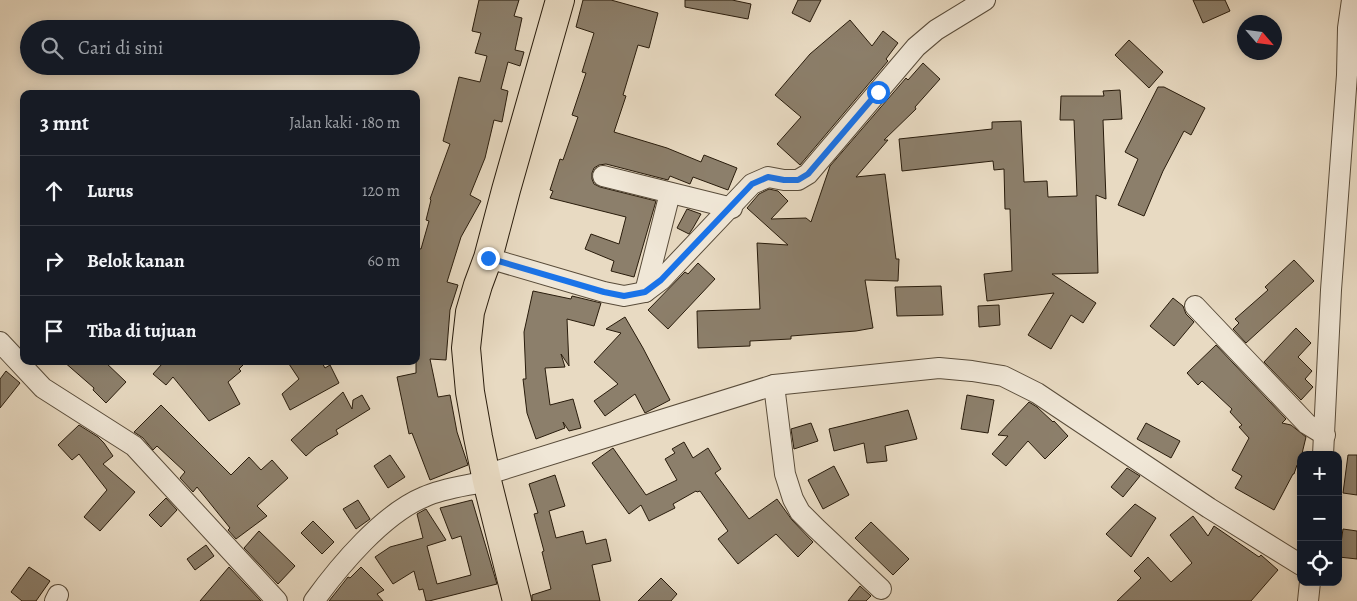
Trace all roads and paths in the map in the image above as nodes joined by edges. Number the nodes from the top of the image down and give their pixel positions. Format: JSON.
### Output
{"nodes":[{"id":1,"x":560,"y":0,"type":"edge"},
{"id":2,"x":985,"y":0,"type":"edge"},
{"id":3,"x":1336,"y":0,"type":"edge"},
{"id":4,"x":1352,"y":0,"type":"edge"},
{"id":5,"x":1348,"y":28,"type":"junction"},
{"id":6,"x":1352,"y":80,"type":"edge"},
{"id":7,"x":603,"y":176,"type":"dead end"},
{"id":8,"x":670,"y":193,"type":"junction"},
{"id":9,"x":732,"y":208,"type":"junction"},
{"id":10,"x":488,"y":258,"type":"junction"},
{"id":11,"x":645,"y":292,"type":"junction"},
{"id":12,"x":1194,"y":306,"type":"dead end"},
{"id":13,"x":0,"y":342,"type":"edge"},
{"id":14,"x":20,"y":364,"type":"edge"},
{"id":15,"x":21,"y":365,"type":"edge"},
{"id":16,"x":774,"y":385,"type":"junction"},
{"id":17,"x":1324,"y":445,"type":"edge"},
{"id":18,"x":486,"y":478,"type":"junction"},
{"id":19,"x":1297,"y":562,"type":"edge"},
{"id":20,"x":1310,"y":586,"type":"edge"},
{"id":21,"x":881,"y":589,"type":"dead end"},
{"id":22,"x":277,"y":601,"type":"edge"},
{"id":23,"x":314,"y":601,"type":"edge"},
{"id":24,"x":517,"y":601,"type":"edge"},
{"id":25,"x":1308,"y":601,"type":"edge"}],
"edges":[{"from":1,"to":10,"type":"highway"},
{"from":2,"to":9,"type":"street"},
{"from":3,"to":5,"type":"street"},
{"from":4,"to":5,"type":"street"},
{"from":5,"to":6,"type":"street"},
{"from":6,"to":17,"type":"street"},
{"from":7,"to":8,"type":"street"},
{"from":8,"to":9,"type":"street"},
{"from":8,"to":11,"type":"street"},
{"from":9,"to":11,"type":"street"},
{"from":10,"to":11,"type":"street"},
{"from":10,"to":18,"type":"highway"},
{"from":12,"to":17,"type":"street"},
{"from":13,"to":14,"type":"street"},
{"from":15,"to":22,"type":"street"},
{"from":16,"to":18,"type":"street"},
{"from":16,"to":19,"type":"street"},
{"from":16,"to":21,"type":"street"},
{"from":18,"to":23,"type":"street"},
{"from":18,"to":24,"type":"highway"},
{"from":20,"to":25,"type":"street"}]}
